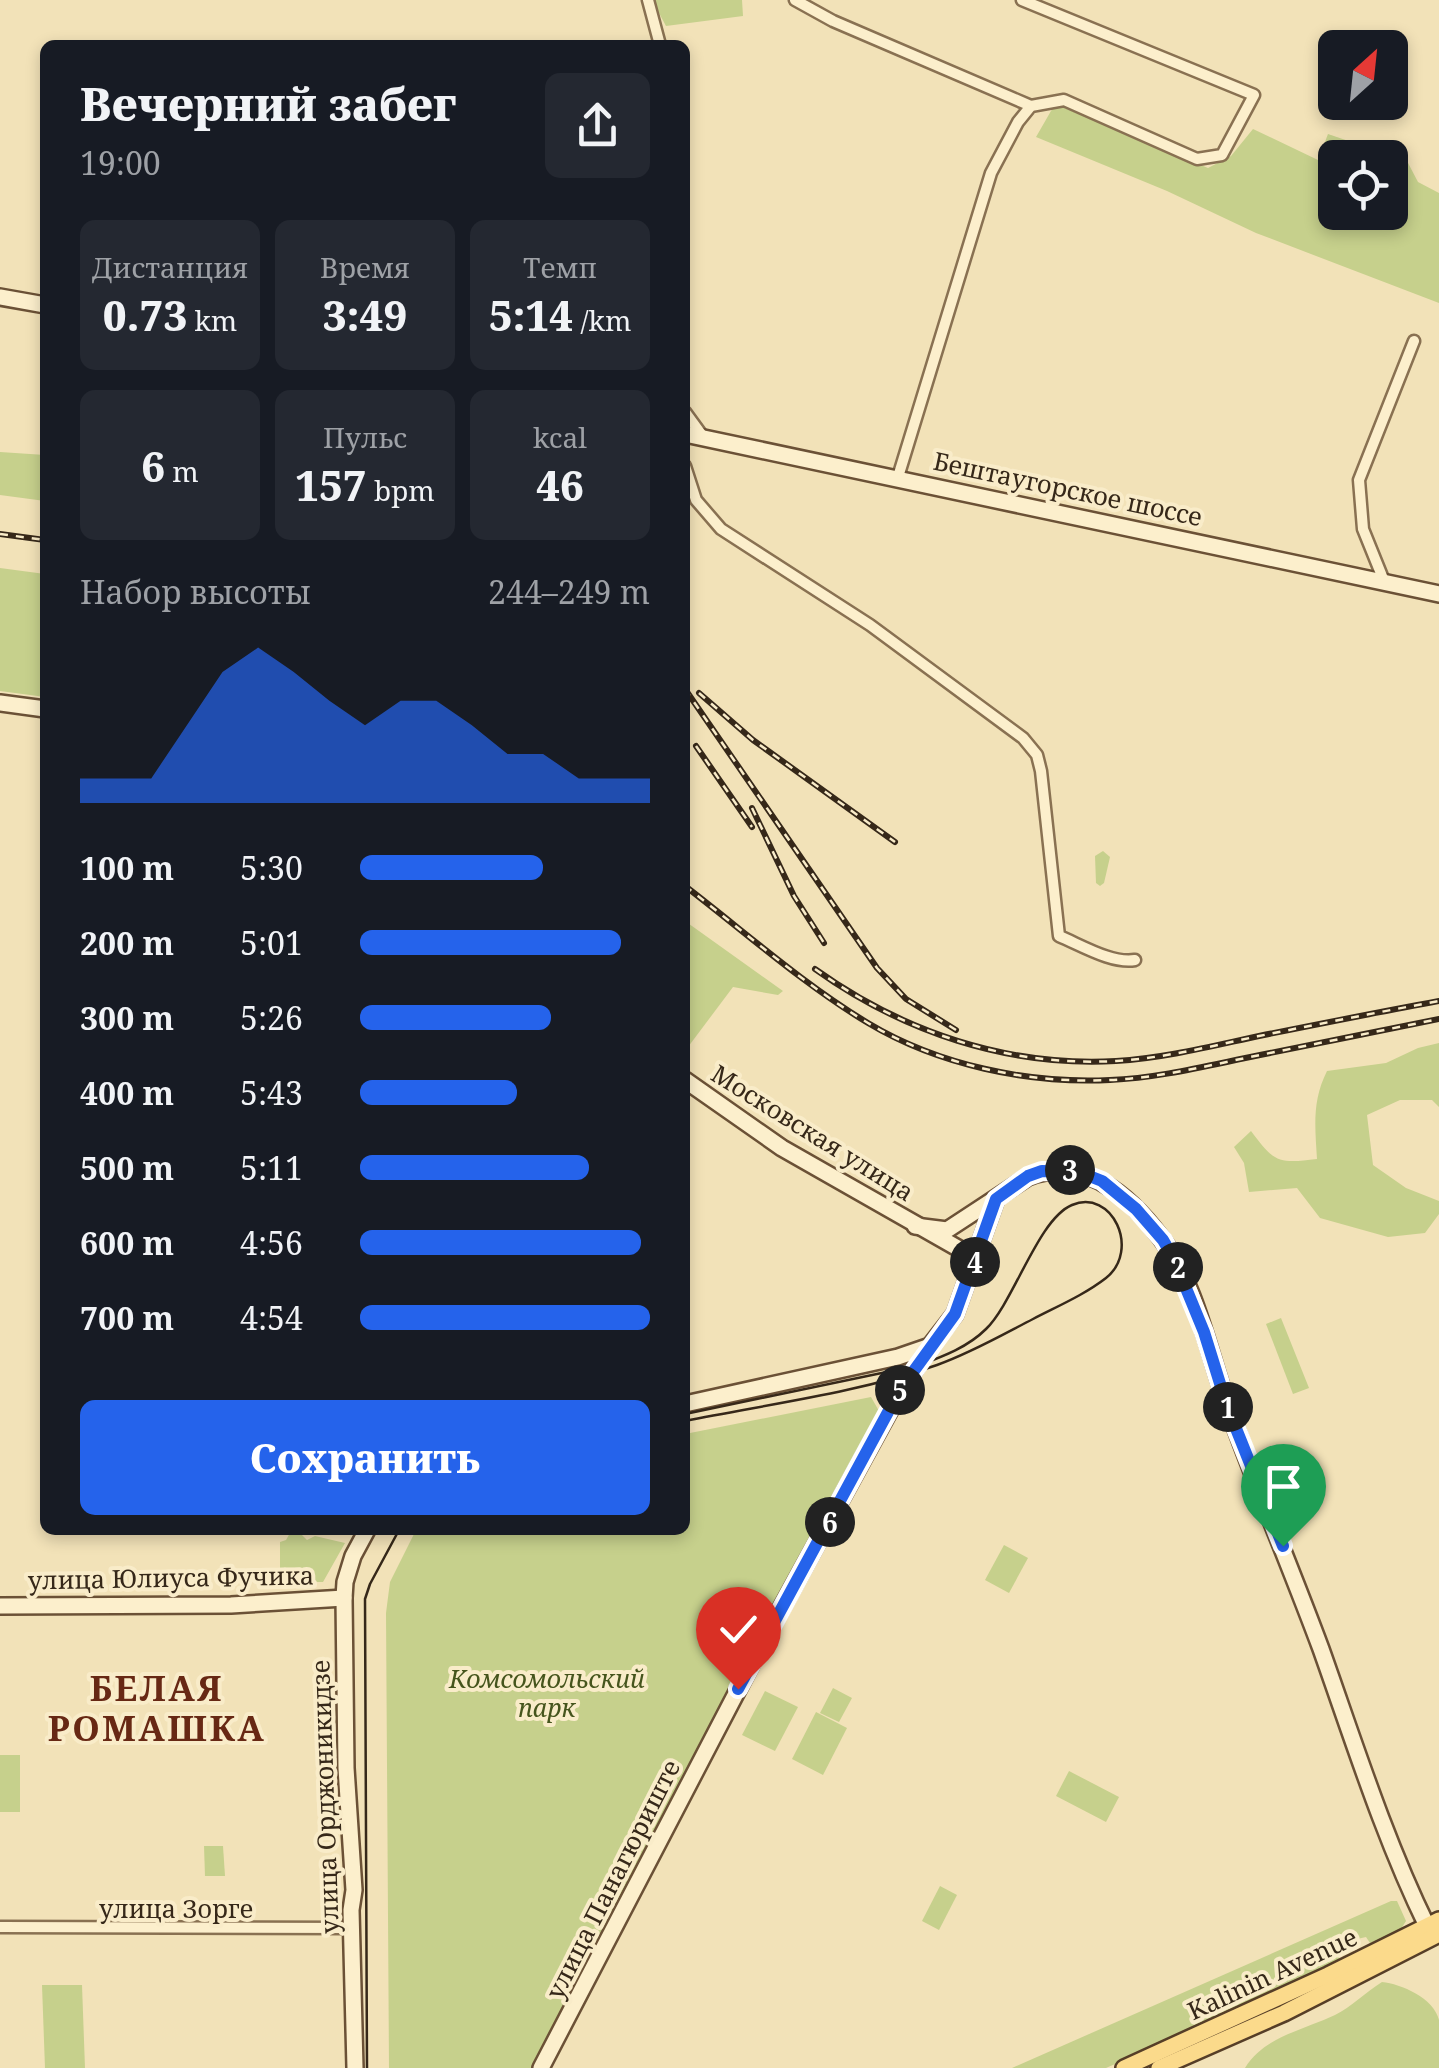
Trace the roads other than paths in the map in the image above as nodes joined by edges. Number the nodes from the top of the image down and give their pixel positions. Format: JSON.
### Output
{"nodes":[{"id":1,"x":648,"y":0,"type":"edge"},
{"id":2,"x":795,"y":0,"type":"edge"},
{"id":3,"x":1022,"y":0,"type":"edge"},
{"id":4,"x":659,"y":40,"type":"edge"},
{"id":5,"x":1031,"y":106,"type":"junction"},
{"id":6,"x":0,"y":297,"type":"edge"},
{"id":7,"x":40,"y":304,"type":"edge"},
{"id":8,"x":1414,"y":341,"type":"dead end"},
{"id":9,"x":691,"y":438,"type":"edge"},
{"id":10,"x":898,"y":478,"type":"junction"},
{"id":11,"x":690,"y":481,"type":"edge"},
{"id":12,"x":1384,"y":581,"type":"junction"},
{"id":13,"x":1439,"y":594,"type":"edge"},
{"id":14,"x":0,"y":703,"type":"edge"},
{"id":15,"x":40,"y":708,"type":"edge"},
{"id":16,"x":1135,"y":960,"type":"dead end"},
{"id":17,"x":690,"y":1084,"type":"edge"},
{"id":18,"x":996,"y":1199,"type":"junction"},
{"id":19,"x":915,"y":1226,"type":"junction"},
{"id":20,"x":976,"y":1258,"type":"junction"},
{"id":21,"x":930,"y":1346,"type":"junction"},
{"id":22,"x":690,"y":1403,"type":"edge"},
{"id":23,"x":364,"y":1535,"type":"edge"},
{"id":24,"x":344,"y":1598,"type":"junction"},
{"id":25,"x":0,"y":1606,"type":"edge"},
{"id":26,"x":0,"y":1928,"type":"edge"},
{"id":27,"x":352,"y":1928,"type":"junction"},
{"id":28,"x":1435,"y":1933,"type":"edge"},
{"id":29,"x":1281,"y":2006,"type":"junction"},
{"id":30,"x":356,"y":2068,"type":"edge"},
{"id":31,"x":541,"y":2068,"type":"edge"},
{"id":32,"x":1124,"y":2068,"type":"edge"},
{"id":33,"x":1160,"y":2068,"type":"edge"}],
"edges":[{"from":1,"to":4,"type":"street"},
{"from":2,"to":5,"type":"street"},
{"from":3,"to":5,"type":"street"},
{"from":5,"to":10,"type":"street"},
{"from":6,"to":7,"type":"street"},
{"from":8,"to":12,"type":"street"},
{"from":9,"to":10,"type":"street","name":"Бештаугорское шоссе"},
{"from":10,"to":12,"type":"street","name":"Бештаугорское шоссе"},
{"from":11,"to":16,"type":"street"},
{"from":12,"to":13,"type":"street","name":"Бештаугорское шоссе"},
{"from":14,"to":15,"type":"street"},
{"from":17,"to":19,"type":"street","name":"Московская улица"},
{"from":18,"to":19,"type":"street","name":"Московская улица"},
{"from":18,"to":20,"type":"street"},
{"from":18,"to":28,"type":"street","name":"Московская улица"},
{"from":19,"to":20,"type":"street","name":"Московская улица"},
{"from":20,"to":21,"type":"street"},
{"from":21,"to":22,"type":"street"},
{"from":21,"to":31,"type":"street","name":"улица Панагюриште"},
{"from":23,"to":24,"type":"street","name":"улица Орджоникидзе"},
{"from":24,"to":25,"type":"street","name":"улица Юлиуса Фучика"},
{"from":24,"to":27,"type":"street","name":"улица Орджоникидзе"},
{"from":26,"to":27,"type":"street","name":"улица Зорге"},
{"from":27,"to":30,"type":"street","name":"улица Орджоникидзе"},
{"from":28,"to":29,"type":"main road","name":"Kalinin Avenue"},
{"from":29,"to":32,"type":"main road","name":"Kalinin Avenue"},
{"from":29,"to":33,"type":"main road","name":"Kalinin Avenue"}]}
